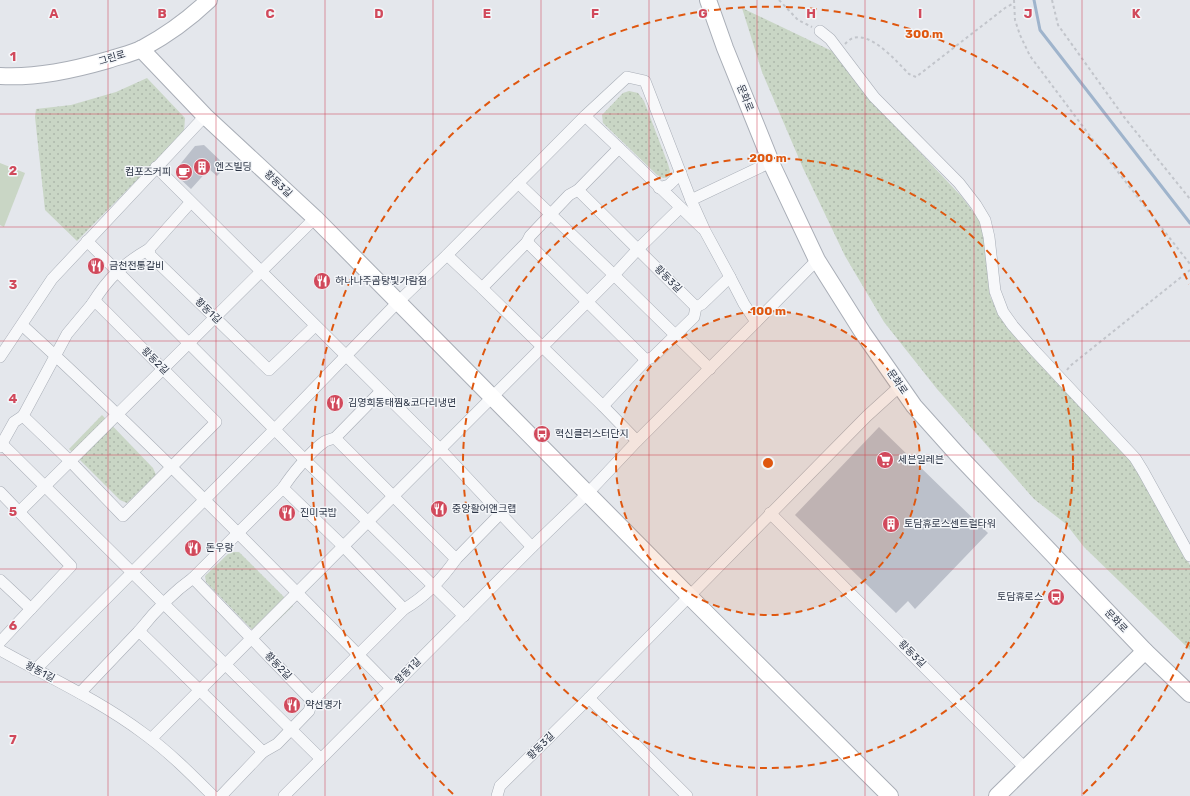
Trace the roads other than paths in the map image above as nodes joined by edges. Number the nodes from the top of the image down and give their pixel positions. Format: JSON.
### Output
{"nodes":[{"id":1,"x":209,"y":0,"type":"edge"},
{"id":2,"x":708,"y":0,"type":"edge"},
{"id":3,"x":820,"y":31,"type":"road end"},
{"id":4,"x":141,"y":49,"type":"junction"},
{"id":5,"x":0,"y":76,"type":"edge"},
{"id":6,"x":205,"y":116,"type":"junction"},
{"id":7,"x":585,"y":116,"type":"junction"},
{"id":8,"x":619,"y":148,"type":"junction"},
{"id":9,"x":771,"y":162,"type":"junction"},
{"id":10,"x":156,"y":168,"type":"junction"},
{"id":11,"x":682,"y":173,"type":"junction"},
{"id":12,"x":518,"y":183,"type":"junction"},
{"id":13,"x":659,"y":188,"type":"junction"},
{"id":14,"x":578,"y":190,"type":"junction"},
{"id":15,"x":691,"y":200,"type":"junction"},
{"id":16,"x":190,"y":203,"type":"junction"},
{"id":17,"x":680,"y":208,"type":"junction"},
{"id":18,"x":551,"y":214,"type":"junction"},
{"id":19,"x":315,"y":218,"type":"junction"},
{"id":20,"x":705,"y":230,"type":"junction"},
{"id":21,"x":87,"y":241,"type":"junction"},
{"id":22,"x":527,"y":242,"type":"junction"},
{"id":23,"x":149,"y":249,"type":"junction"},
{"id":24,"x":638,"y":249,"type":"junction"},
{"id":25,"x":447,"y":255,"type":"junction"},
{"id":26,"x":817,"y":260,"type":"junction"},
{"id":27,"x":118,"y":272,"type":"junction"},
{"id":28,"x":261,"y":272,"type":"junction"},
{"id":29,"x":614,"y":275,"type":"junction"},
{"id":30,"x":730,"y":277,"type":"junction"},
{"id":31,"x":482,"y":288,"type":"junction"},
{"id":32,"x":588,"y":301,"type":"junction"},
{"id":33,"x":397,"y":303,"type":"junction"},
{"id":34,"x":92,"y":304,"type":"junction"},
{"id":35,"x":696,"y":307,"type":"junction"},
{"id":36,"x":215,"y":318,"type":"junction"},
{"id":37,"x":756,"y":322,"type":"junction"},
{"id":38,"x":22,"y":325,"type":"junction"},
{"id":39,"x":315,"y":326,"type":"junction"},
{"id":40,"x":675,"y":335,"type":"junction"},
{"id":41,"x":190,"y":343,"type":"junction"},
{"id":42,"x":542,"y":346,"type":"junction"},
{"id":43,"x":55,"y":355,"type":"junction"},
{"id":44,"x":346,"y":355,"type":"junction"},
{"id":45,"x":0,"y":357,"type":"edge"},
{"id":46,"x":646,"y":360,"type":"junction"},
{"id":47,"x":163,"y":369,"type":"junction"},
{"id":48,"x":710,"y":369,"type":"junction"},
{"id":49,"x":900,"y":386,"type":"junction"},
{"id":50,"x":381,"y":391,"type":"junction"},
{"id":51,"x":492,"y":397,"type":"junction"},
{"id":52,"x":603,"y":406,"type":"junction"},
{"id":53,"x":118,"y":414,"type":"junction"},
{"id":54,"x":23,"y":416,"type":"junction"},
{"id":55,"x":275,"y":429,"type":"junction"},
{"id":56,"x":335,"y":438,"type":"junction"},
{"id":57,"x":637,"y":441,"type":"junction"},
{"id":58,"x":1,"y":444,"type":"edge"},
{"id":59,"x":440,"y":450,"type":"junction"},
{"id":60,"x":305,"y":460,"type":"junction"},
{"id":61,"x":70,"y":461,"type":"junction"},
{"id":62,"x":171,"y":467,"type":"junction"},
{"id":63,"x":45,"y":486,"type":"junction"},
{"id":64,"x":284,"y":488,"type":"junction"},
{"id":65,"x":0,"y":492,"type":"edge"},
{"id":66,"x":588,"y":493,"type":"junction"},
{"id":67,"x":394,"y":496,"type":"junction"},
{"id":68,"x":204,"y":499,"type":"junction"},
{"id":69,"x":19,"y":512,"type":"junction"},
{"id":70,"x":501,"y":513,"type":"junction"},
{"id":71,"x":770,"y":513,"type":"junction"},
{"id":72,"x":368,"y":521,"type":"junction"},
{"id":73,"x":238,"y":533,"type":"junction"},
{"id":74,"x":343,"y":546,"type":"junction"},
{"id":75,"x":532,"y":547,"type":"junction"},
{"id":76,"x":1190,"y":556,"type":"edge"},
{"id":77,"x":456,"y":559,"type":"junction"},
{"id":78,"x":132,"y":572,"type":"junction"},
{"id":79,"x":193,"y":578,"type":"junction"},
{"id":80,"x":0,"y":580,"type":"edge"},
{"id":81,"x":433,"y":586,"type":"junction"},
{"id":82,"x":297,"y":593,"type":"junction"},
{"id":83,"x":689,"y":596,"type":"junction"},
{"id":84,"x":164,"y":603,"type":"junction"},
{"id":85,"x":31,"y":609,"type":"junction"},
{"id":86,"x":404,"y":609,"type":"junction"},
{"id":87,"x":464,"y":616,"type":"junction"},
{"id":88,"x":140,"y":632,"type":"junction"},
{"id":89,"x":252,"y":638,"type":"junction"},
{"id":90,"x":0,"y":642,"type":"edge"},
{"id":91,"x":0,"y":650,"type":"edge"},
{"id":92,"x":1145,"y":651,"type":"junction"},
{"id":93,"x":359,"y":656,"type":"junction"},
{"id":94,"x":225,"y":664,"type":"junction"},
{"id":95,"x":35,"y":670,"type":"junction"},
{"id":96,"x":391,"y":688,"type":"junction"},
{"id":97,"x":200,"y":690,"type":"junction"},
{"id":98,"x":80,"y":693,"type":"junction"},
{"id":99,"x":1190,"y":694,"type":"edge"},
{"id":100,"x":589,"y":698,"type":"junction"},
{"id":101,"x":312,"y":701,"type":"junction"},
{"id":102,"x":291,"y":730,"type":"junction"},
{"id":103,"x":151,"y":739,"type":"junction"},
{"id":104,"x":263,"y":752,"type":"junction"},
{"id":105,"x":321,"y":759,"type":"junction"},
{"id":106,"x":1025,"y":768,"type":"junction"},
{"id":107,"x":213,"y":796,"type":"edge"},
{"id":108,"x":221,"y":796,"type":"edge"},
{"id":109,"x":284,"y":796,"type":"edge"},
{"id":110,"x":496,"y":796,"type":"edge"},
{"id":111,"x":688,"y":796,"type":"edge"},
{"id":112,"x":890,"y":796,"type":"edge"},
{"id":113,"x":998,"y":796,"type":"edge"}],
"edges":[{"from":1,"to":4,"type":"street","name":"그린로"},
{"from":2,"to":9,"type":"street","name":"문화로"},
{"from":3,"to":76,"type":"street"},
{"from":4,"to":5,"type":"street","name":"그린로"},
{"from":4,"to":6,"type":"street","name":"황동3길"},
{"from":6,"to":10,"type":"street"},
{"from":6,"to":19,"type":"street","name":"황동3길"},
{"from":7,"to":8,"type":"street"},
{"from":7,"to":11,"type":"street"},
{"from":7,"to":12,"type":"street"},
{"from":8,"to":13,"type":"street"},
{"from":8,"to":14,"type":"street"},
{"from":9,"to":15,"type":"street"},
{"from":9,"to":26,"type":"street","name":"문화로"},
{"from":10,"to":16,"type":"street"},
{"from":10,"to":21,"type":"street"},
{"from":11,"to":13,"type":"street"},
{"from":11,"to":15,"type":"street"},
{"from":12,"to":18,"type":"street"},
{"from":12,"to":25,"type":"street"},
{"from":13,"to":17,"type":"street"},
{"from":14,"to":18,"type":"street"},
{"from":14,"to":24,"type":"street","name":"황동3길"},
{"from":15,"to":20,"type":"street"},
{"from":16,"to":23,"type":"street"},
{"from":16,"to":28,"type":"street"},
{"from":17,"to":20,"type":"street"},
{"from":17,"to":24,"type":"street"},
{"from":18,"to":22,"type":"street"},
{"from":18,"to":29,"type":"street"},
{"from":19,"to":28,"type":"street"},
{"from":19,"to":33,"type":"street","name":"황동3길"},
{"from":20,"to":30,"type":"street"},
{"from":21,"to":27,"type":"street"},
{"from":21,"to":38,"type":"street"},
{"from":22,"to":31,"type":"street"},
{"from":22,"to":32,"type":"street"},
{"from":23,"to":27,"type":"street"},
{"from":23,"to":36,"type":"street","name":"황동1길"},
{"from":24,"to":29,"type":"street"},
{"from":24,"to":35,"type":"street","name":"황동3길"},
{"from":25,"to":31,"type":"street"},
{"from":25,"to":33,"type":"street"},
{"from":26,"to":37,"type":"street"},
{"from":26,"to":49,"type":"street","name":"문화로"},
{"from":27,"to":34,"type":"street"},
{"from":27,"to":41,"type":"street"},
{"from":28,"to":36,"type":"street"},
{"from":28,"to":39,"type":"street"},
{"from":29,"to":32,"type":"street"},
{"from":29,"to":40,"type":"street"},
{"from":30,"to":35,"type":"street"},
{"from":30,"to":37,"type":"street"},
{"from":31,"to":42,"type":"street"},
{"from":32,"to":42,"type":"street"},
{"from":32,"to":46,"type":"street"},
{"from":33,"to":44,"type":"street"},
{"from":33,"to":51,"type":"street","name":"황동3길"},
{"from":34,"to":43,"type":"street"},
{"from":34,"to":47,"type":"street","name":"황동2길"},
{"from":35,"to":40,"type":"street"},
{"from":36,"to":39,"type":"street","name":"황동1길"},
{"from":36,"to":41,"type":"street"},
{"from":37,"to":48,"type":"street"},
{"from":38,"to":43,"type":"street"},
{"from":38,"to":45,"type":"street"},
{"from":39,"to":44,"type":"street"},
{"from":40,"to":46,"type":"street"},
{"from":40,"to":48,"type":"street"},
{"from":41,"to":47,"type":"street"},
{"from":41,"to":55,"type":"street"},
{"from":42,"to":51,"type":"street"},
{"from":42,"to":52,"type":"street"},
{"from":43,"to":53,"type":"street"},
{"from":43,"to":54,"type":"street"},
{"from":44,"to":50,"type":"street"},
{"from":44,"to":55,"type":"street"},
{"from":46,"to":52,"type":"street"},
{"from":47,"to":53,"type":"street"},
{"from":47,"to":62,"type":"street","name":"황동2길"},
{"from":48,"to":57,"type":"street"},
{"from":49,"to":71,"type":"street","name":"황동3길"},
{"from":49,"to":92,"type":"street","name":"문화로"},
{"from":50,"to":56,"type":"street"},
{"from":50,"to":59,"type":"street"},
{"from":51,"to":59,"type":"street"},
{"from":51,"to":66,"type":"street","name":"황동3길"},
{"from":52,"to":57,"type":"street"},
{"from":53,"to":61,"type":"street"},
{"from":53,"to":62,"type":"street"},
{"from":54,"to":58,"type":"street"},
{"from":54,"to":61,"type":"street","name":"황동2길"},
{"from":55,"to":60,"type":"street"},
{"from":55,"to":68,"type":"street"},
{"from":56,"to":60,"type":"street"},
{"from":56,"to":67,"type":"street"},
{"from":57,"to":66,"type":"street"},
{"from":58,"to":63,"type":"street"},
{"from":59,"to":67,"type":"street"},
{"from":59,"to":70,"type":"street"},
{"from":60,"to":64,"type":"street"},
{"from":60,"to":72,"type":"street"},
{"from":61,"to":62,"type":"street","name":"황동2길"},
{"from":61,"to":63,"type":"street"},
{"from":62,"to":68,"type":"street"},
{"from":63,"to":69,"type":"street"},
{"from":63,"to":78,"type":"street"},
{"from":64,"to":73,"type":"street"},
{"from":64,"to":74,"type":"street"},
{"from":65,"to":69,"type":"street"},
{"from":66,"to":75,"type":"street","name":"황동1길"},
{"from":66,"to":83,"type":"street","name":"황동3길"},
{"from":67,"to":72,"type":"street"},
{"from":67,"to":77,"type":"street"},
{"from":68,"to":73,"type":"street"},
{"from":68,"to":78,"type":"street"},
{"from":69,"to":85,"type":"street"},
{"from":70,"to":75,"type":"street"},
{"from":70,"to":77,"type":"street"},
{"from":71,"to":83,"type":"street","name":"황동3길"},
{"from":71,"to":106,"type":"street","name":"황동3길"},
{"from":72,"to":74,"type":"street"},
{"from":72,"to":81,"type":"street"},
{"from":73,"to":79,"type":"street"},
{"from":73,"to":82,"type":"street"},
{"from":74,"to":82,"type":"street"},
{"from":74,"to":86,"type":"street"},
{"from":75,"to":87,"type":"street","name":"황동1길"},
{"from":77,"to":81,"type":"street"},
{"from":78,"to":84,"type":"street"},
{"from":78,"to":95,"type":"street"},
{"from":79,"to":84,"type":"street"},
{"from":79,"to":89,"type":"street","name":"황동2길"},
{"from":80,"to":85,"type":"street"},
{"from":81,"to":86,"type":"street"},
{"from":81,"to":87,"type":"street"},
{"from":82,"to":89,"type":"street"},
{"from":82,"to":93,"type":"street"},
{"from":83,"to":100,"type":"street","name":"황동3길"},
{"from":83,"to":112,"type":"street","name":"황동3길"},
{"from":84,"to":88,"type":"street"},
{"from":84,"to":94,"type":"street"},
{"from":85,"to":90,"type":"street"},
{"from":86,"to":93,"type":"street"},
{"from":87,"to":96,"type":"street","name":"황동1길"},
{"from":88,"to":97,"type":"street"},
{"from":88,"to":98,"type":"street"},
{"from":89,"to":94,"type":"street"},
{"from":89,"to":101,"type":"street","name":"황동2길"},
{"from":91,"to":95,"type":"street","name":"황동1길"},
{"from":92,"to":99,"type":"street","name":"문화로"},
{"from":92,"to":106,"type":"street"},
{"from":93,"to":96,"type":"street"},
{"from":93,"to":101,"type":"street"},
{"from":94,"to":97,"type":"street"},
{"from":94,"to":102,"type":"street"},
{"from":95,"to":98,"type":"street","name":"황동1길"},
{"from":96,"to":105,"type":"street","name":"황동1길"},
{"from":97,"to":103,"type":"street"},
{"from":97,"to":104,"type":"street"},
{"from":98,"to":103,"type":"street","name":"황동1길"},
{"from":100,"to":110,"type":"street","name":"황동3길"},
{"from":100,"to":111,"type":"street"},
{"from":101,"to":102,"type":"street"},
{"from":102,"to":104,"type":"street"},
{"from":102,"to":105,"type":"street"},
{"from":103,"to":107,"type":"street","name":"황동1길"},
{"from":104,"to":108,"type":"street"},
{"from":105,"to":109,"type":"street","name":"황동1길"},
{"from":106,"to":113,"type":"street"}]}
